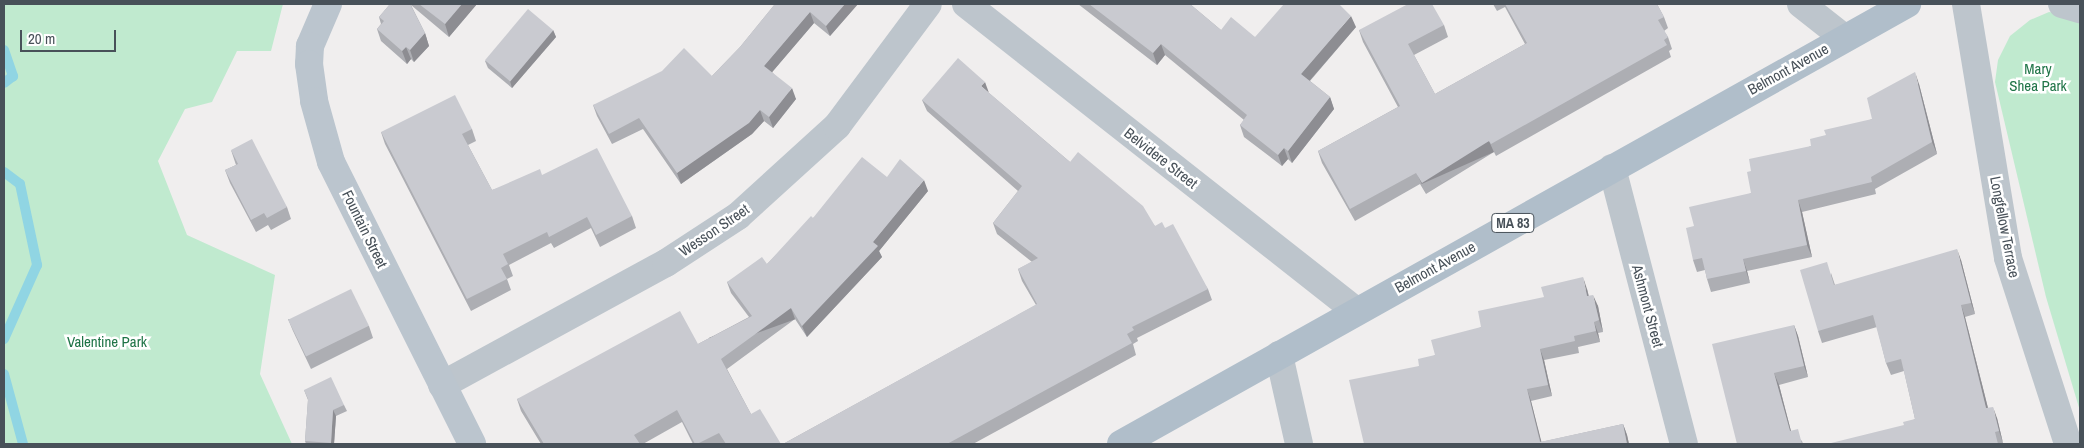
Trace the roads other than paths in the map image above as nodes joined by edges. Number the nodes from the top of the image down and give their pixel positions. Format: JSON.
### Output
{"nodes":[{"id":1,"x":328,"y":4,"type":"edge"},
{"id":2,"x":928,"y":4,"type":"edge"},
{"id":3,"x":966,"y":4,"type":"edge"},
{"id":4,"x":1801,"y":4,"type":"edge"},
{"id":5,"x":1907,"y":4,"type":"edge"},
{"id":6,"x":1966,"y":4,"type":"edge"},
{"id":7,"x":2062,"y":4,"type":"edge"},
{"id":8,"x":2080,"y":9,"type":"edge"},
{"id":9,"x":1844,"y":38,"type":"junction"},
{"id":10,"x":1612,"y":168,"type":"junction"},
{"id":11,"x":1356,"y":311,"type":"junction"},
{"id":12,"x":1278,"y":355,"type":"junction"},
{"id":13,"x":442,"y":385,"type":"junction"},
{"id":14,"x":472,"y":444,"type":"edge"},
{"id":15,"x":1121,"y":444,"type":"edge"},
{"id":16,"x":1299,"y":444,"type":"edge"},
{"id":17,"x":1684,"y":444,"type":"edge"},
{"id":18,"x":2068,"y":444,"type":"edge"}],
"edges":[{"from":1,"to":13,"type":"street","name":"Fountain Street"},
{"from":2,"to":13,"type":"street","name":"Wesson Street"},
{"from":3,"to":11,"type":"street","name":"Belvidere Street"},
{"from":4,"to":9,"type":"street"},
{"from":5,"to":9,"type":"main road","name":"Belmont Avenue","number":"MA 83"},
{"from":6,"to":18,"type":"street","name":"Longfellow Terrace"},
{"from":7,"to":8,"type":"street"},
{"from":9,"to":10,"type":"main road","name":"Belmont Avenue","number":"MA 83"},
{"from":10,"to":11,"type":"main road","name":"Belmont Avenue","number":"MA 83"},
{"from":10,"to":17,"type":"street","name":"Ashmont Street"},
{"from":11,"to":12,"type":"main road","name":"Belmont Avenue","number":"MA 83"},
{"from":12,"to":15,"type":"main road","name":"Belmont Avenue","number":"MA 83"},
{"from":12,"to":16,"type":"street"},
{"from":13,"to":14,"type":"street","name":"Fountain Street"}]}
